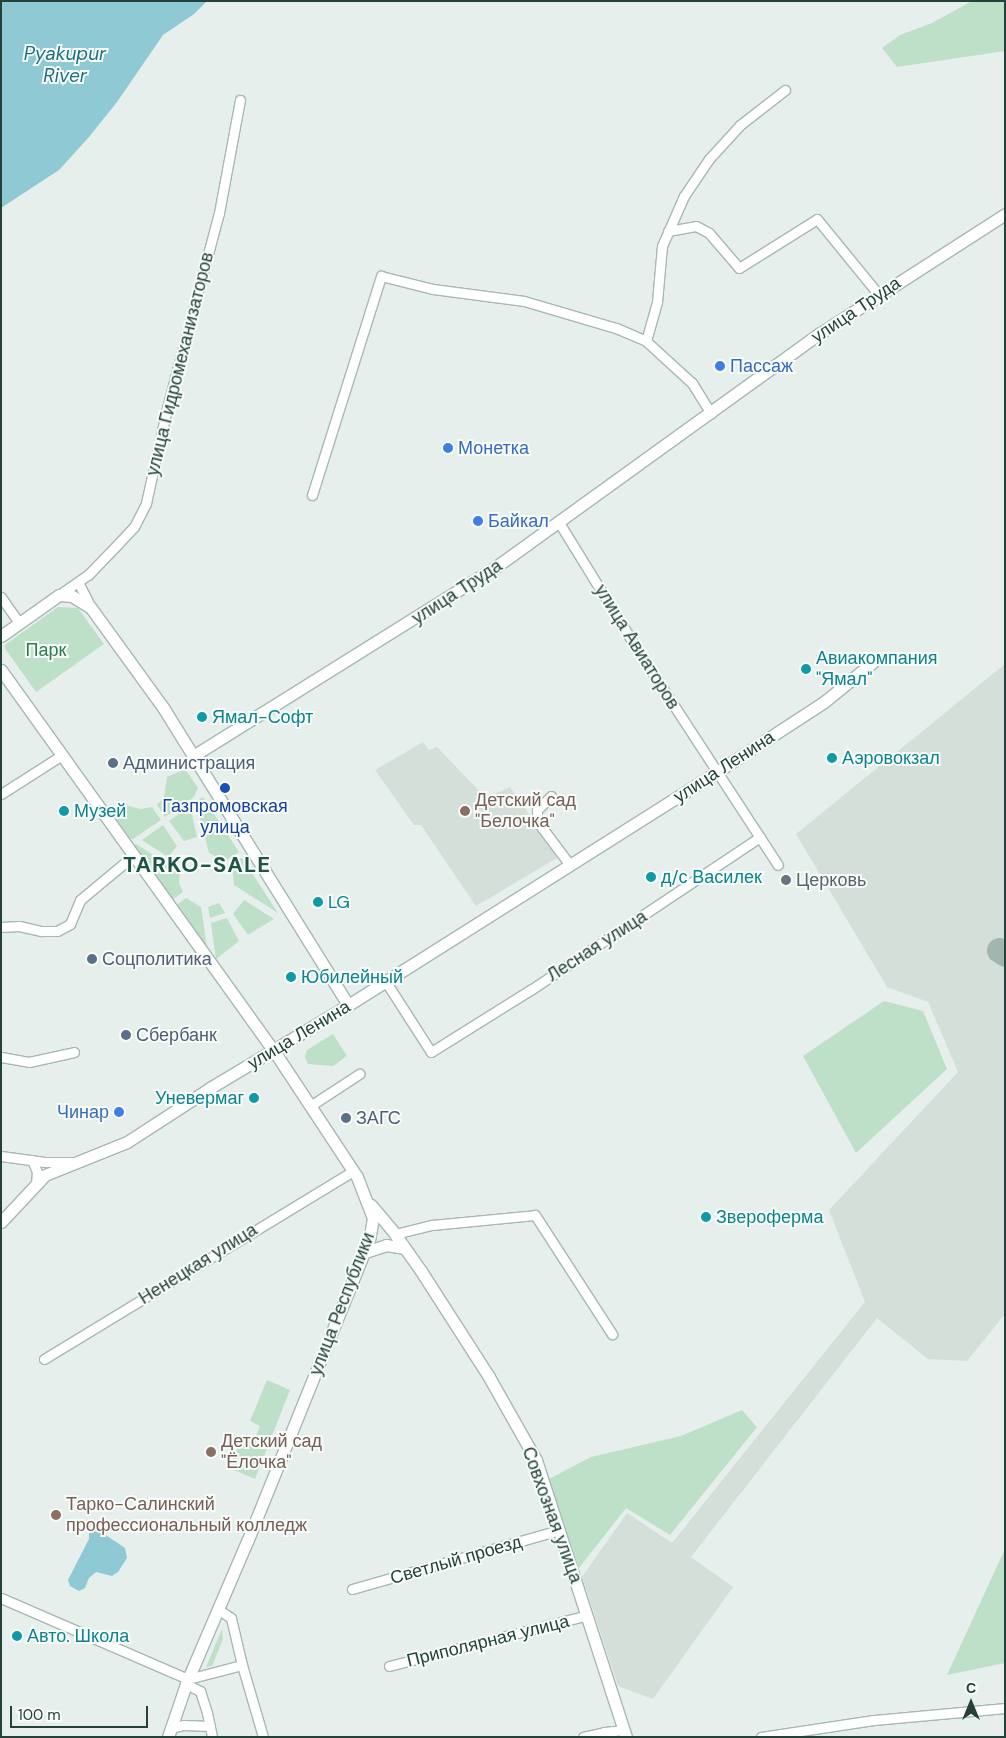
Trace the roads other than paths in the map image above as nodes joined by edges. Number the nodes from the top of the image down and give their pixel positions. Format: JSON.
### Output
{"nodes":[{"id":1,"x":785,"y":90,"type":"dead end"},
{"id":2,"x":240,"y":100,"type":"dead end"},
{"id":3,"x":1005,"y":214,"type":"edge"},
{"id":4,"x":668,"y":231,"type":"junction"},
{"id":5,"x":879,"y":295,"type":"junction"},
{"id":6,"x":646,"y":341,"type":"junction"},
{"id":7,"x":711,"y":413,"type":"junction"},
{"id":8,"x":312,"y":495,"type":"dead end"},
{"id":9,"x":558,"y":521,"type":"junction"},
{"id":10,"x":78,"y":582,"type":"junction"},
{"id":11,"x":59,"y":595,"type":"junction"},
{"id":12,"x":1,"y":597,"type":"edge"},
{"id":13,"x":91,"y":608,"type":"junction"},
{"id":14,"x":19,"y":623,"type":"junction"},
{"id":15,"x":1,"y":636,"type":"edge"},
{"id":16,"x":873,"y":662,"type":"dead end"},
{"id":17,"x":1,"y":670,"type":"edge"},
{"id":18,"x":62,"y":755,"type":"junction"},
{"id":19,"x":193,"y":756,"type":"junction"},
{"id":20,"x":716,"y":772,"type":"junction"},
{"id":21,"x":1,"y":794,"type":"edge"},
{"id":22,"x":551,"y":796,"type":"dead end"},
{"id":23,"x":760,"y":837,"type":"junction"},
{"id":24,"x":134,"y":855,"type":"junction"},
{"id":25,"x":570,"y":865,"type":"junction"},
{"id":26,"x":778,"y":865,"type":"dead end"},
{"id":27,"x":1,"y":927,"type":"edge"},
{"id":28,"x":386,"y":982,"type":"junction"},
{"id":29,"x":348,"y":1005,"type":"junction"},
{"id":30,"x":274,"y":1051,"type":"junction"},
{"id":31,"x":74,"y":1052,"type":"dead end"},
{"id":32,"x":1,"y":1057,"type":"edge"},
{"id":33,"x":359,"y":1074,"type":"dead end"},
{"id":34,"x":310,"y":1106,"type":"junction"},
{"id":35,"x":1,"y":1156,"type":"edge"},
{"id":36,"x":32,"y":1160,"type":"junction"},
{"id":37,"x":74,"y":1162,"type":"junction"},
{"id":38,"x":353,"y":1171,"type":"junction"},
{"id":39,"x":36,"y":1184,"type":"junction"},
{"id":40,"x":366,"y":1200,"type":"junction"},
{"id":41,"x":1,"y":1222,"type":"edge"},
{"id":42,"x":395,"y":1234,"type":"junction"},
{"id":43,"x":405,"y":1248,"type":"junction"},
{"id":44,"x":364,"y":1252,"type":"junction"},
{"id":45,"x":612,"y":1334,"type":"dead end"},
{"id":46,"x":44,"y":1360,"type":"dead end"},
{"id":47,"x":559,"y":1530,"type":"junction"},
{"id":48,"x":352,"y":1589,"type":"dead end"},
{"id":49,"x":1,"y":1598,"type":"edge"},
{"id":50,"x":218,"y":1610,"type":"junction"},
{"id":51,"x":588,"y":1615,"type":"junction"},
{"id":52,"x":242,"y":1665,"type":"junction"},
{"id":53,"x":389,"y":1666,"type":"dead end"},
{"id":54,"x":187,"y":1682,"type":"junction"},
{"id":55,"x":1005,"y":1708,"type":"edge"},
{"id":56,"x":210,"y":1726,"type":"junction"},
{"id":57,"x":169,"y":1732,"type":"edge"},
{"id":58,"x":625,"y":1733,"type":"edge"},
{"id":59,"x":212,"y":1737,"type":"edge"},
{"id":60,"x":263,"y":1737,"type":"edge"},
{"id":61,"x":583,"y":1737,"type":"edge"},
{"id":62,"x":761,"y":1737,"type":"edge"}],
"edges":[{"from":1,"to":4,"type":"street"},
{"from":2,"to":10,"type":"street","name":"улица Гидромеханизаторов"},
{"from":3,"to":5,"type":"street","name":"улица Труда"},
{"from":4,"to":5,"type":"street"},
{"from":4,"to":6,"type":"street"},
{"from":5,"to":7,"type":"street","name":"улица Труда"},
{"from":6,"to":7,"type":"street"},
{"from":6,"to":8,"type":"street"},
{"from":7,"to":9,"type":"street","name":"улица Труда"},
{"from":9,"to":19,"type":"street","name":"улица Труда"},
{"from":9,"to":20,"type":"street","name":"улица Авиаторов"},
{"from":10,"to":11,"type":"street","name":"улица Гидромеханизаторов"},
{"from":10,"to":13,"type":"street"},
{"from":11,"to":13,"type":"street"},
{"from":11,"to":14,"type":"street"},
{"from":12,"to":14,"type":"street"},
{"from":13,"to":19,"type":"street"},
{"from":14,"to":15,"type":"street"},
{"from":16,"to":20,"type":"street","name":"улица Ленина"},
{"from":17,"to":18,"type":"street","name":"улица Республики"},
{"from":18,"to":21,"type":"street"},
{"from":18,"to":24,"type":"street","name":"улица Республики"},
{"from":19,"to":29,"type":"street"},
{"from":20,"to":23,"type":"street","name":"улица Авиаторов"},
{"from":20,"to":25,"type":"street","name":"улица Ленина"},
{"from":22,"to":25,"type":"street"},
{"from":23,"to":26,"type":"street","name":"улица Авиаторов"},
{"from":23,"to":28,"type":"street","name":"Лесная улица"},
{"from":24,"to":27,"type":"street"},
{"from":24,"to":30,"type":"street","name":"улица Республики"},
{"from":25,"to":28,"type":"street","name":"улица Ленина"},
{"from":28,"to":29,"type":"street","name":"улица Ленина"},
{"from":29,"to":30,"type":"street","name":"улица Ленина"},
{"from":30,"to":34,"type":"street","name":"улица Республики"},
{"from":30,"to":37,"type":"street","name":"улица Ленина"},
{"from":31,"to":32,"type":"street"},
{"from":33,"to":34,"type":"street"},
{"from":34,"to":38,"type":"street","name":"улица Республики"},
{"from":35,"to":36,"type":"street","name":"улица Ленина"},
{"from":36,"to":37,"type":"street","name":"улица Ленина"},
{"from":36,"to":39,"type":"street"},
{"from":37,"to":39,"type":"street","name":"улица Ленина"},
{"from":38,"to":40,"type":"street","name":"улица Республики"},
{"from":38,"to":46,"type":"street","name":"Ненецкая улица"},
{"from":39,"to":41,"type":"street","name":"улица Ленина"},
{"from":40,"to":42,"type":"street","name":"Совхозная улица"},
{"from":40,"to":44,"type":"street","name":"улица Республики"},
{"from":42,"to":43,"type":"street","name":"Совхозная улица"},
{"from":42,"to":45,"type":"street"},
{"from":43,"to":44,"type":"street"},
{"from":43,"to":47,"type":"street","name":"Совхозная улица"},
{"from":44,"to":50,"type":"street","name":"улица Республики"},
{"from":47,"to":48,"type":"street","name":"Светлый проезд"},
{"from":47,"to":51,"type":"street","name":"Совхозная улица"},
{"from":49,"to":54,"type":"street"},
{"from":50,"to":52,"type":"street"},
{"from":50,"to":54,"type":"street","name":"улица Республики"},
{"from":51,"to":53,"type":"street","name":"Приполярная улица"},
{"from":51,"to":58,"type":"street","name":"Совхозная улица"},
{"from":52,"to":54,"type":"street"},
{"from":52,"to":60,"type":"street"},
{"from":54,"to":56,"type":"street"},
{"from":54,"to":57,"type":"street","name":"улица Республики"},
{"from":55,"to":62,"type":"street"},
{"from":56,"to":57,"type":"street"},
{"from":56,"to":59,"type":"street"},
{"from":58,"to":61,"type":"street"}]}
